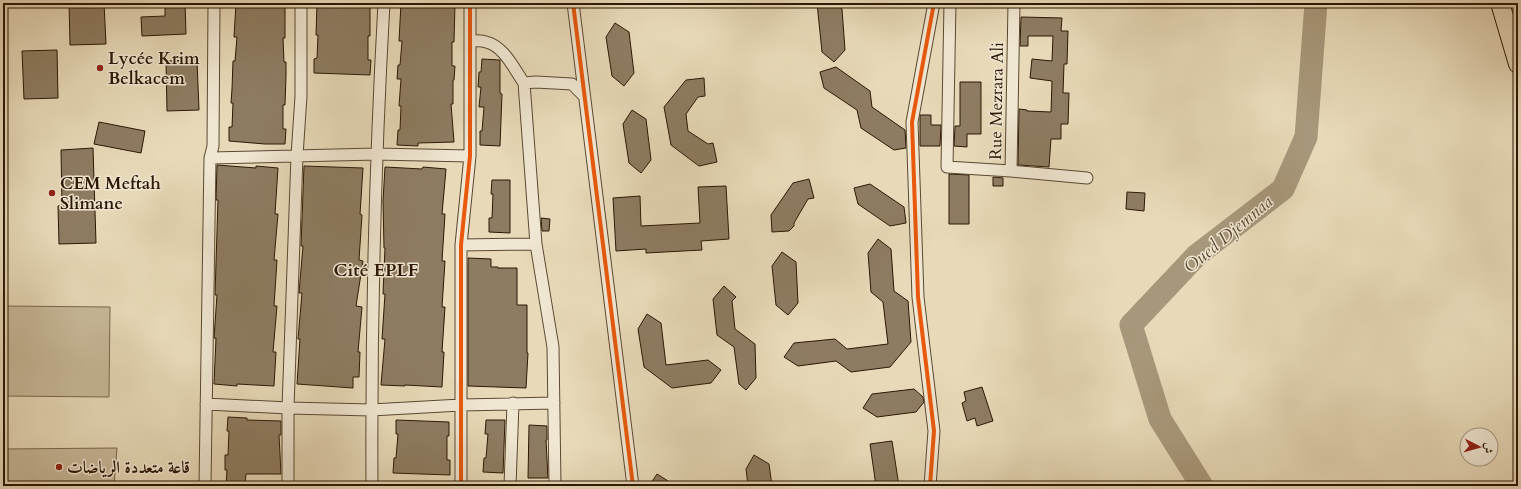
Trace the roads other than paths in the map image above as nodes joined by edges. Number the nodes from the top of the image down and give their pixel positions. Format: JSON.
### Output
{"nodes":[{"id":1,"x":214,"y":3,"type":"edge"},
{"id":2,"x":301,"y":3,"type":"edge"},
{"id":3,"x":384,"y":3,"type":"edge"},
{"id":4,"x":470,"y":3,"type":"edge"},
{"id":5,"x":573,"y":3,"type":"edge"},
{"id":6,"x":934,"y":3,"type":"edge"},
{"id":7,"x":950,"y":3,"type":"edge"},
{"id":8,"x":1014,"y":3,"type":"edge"},
{"id":9,"x":1500,"y":3,"type":"edge"},
{"id":10,"x":471,"y":41,"type":"junction"},
{"id":11,"x":1518,"y":64,"type":"edge"},
{"id":12,"x":524,"y":83,"type":"junction"},
{"id":13,"x":584,"y":96,"type":"junction"},
{"id":14,"x":376,"y":154,"type":"junction"},
{"id":15,"x":297,"y":156,"type":"junction"},
{"id":16,"x":470,"y":156,"type":"junction"},
{"id":17,"x":210,"y":158,"type":"junction"},
{"id":18,"x":1011,"y":171,"type":"junction"},
{"id":19,"x":1087,"y":178,"type":"dead end"},
{"id":20,"x":536,"y":244,"type":"junction"},
{"id":21,"x":460,"y":245,"type":"junction"},
{"id":22,"x":554,"y":403,"type":"junction"},
{"id":23,"x":206,"y":404,"type":"junction"},
{"id":24,"x":513,"y":404,"type":"junction"},
{"id":25,"x":460,"y":405,"type":"junction"},
{"id":26,"x":288,"y":408,"type":"junction"},
{"id":27,"x":371,"y":410,"type":"junction"},
{"id":28,"x":205,"y":486,"type":"edge"},
{"id":29,"x":288,"y":486,"type":"edge"},
{"id":30,"x":372,"y":486,"type":"edge"},
{"id":31,"x":461,"y":486,"type":"edge"},
{"id":32,"x":510,"y":486,"type":"edge"},
{"id":33,"x":555,"y":486,"type":"edge"},
{"id":34,"x":633,"y":486,"type":"edge"},
{"id":35,"x":930,"y":486,"type":"edge"}],
"edges":[{"from":1,"to":17,"type":"street"},
{"from":2,"to":15,"type":"street"},
{"from":3,"to":14,"type":"street"},
{"from":4,"to":10,"type":"street"},
{"from":5,"to":13,"type":"street"},
{"from":6,"to":35,"type":"street"},
{"from":7,"to":18,"type":"street"},
{"from":8,"to":18,"type":"street","name":"Rue Mezrara Ali"},
{"from":9,"to":11,"type":"main road"},
{"from":10,"to":12,"type":"street"},
{"from":10,"to":16,"type":"street"},
{"from":12,"to":13,"type":"street"},
{"from":12,"to":20,"type":"street"},
{"from":13,"to":34,"type":"street"},
{"from":14,"to":15,"type":"street"},
{"from":14,"to":16,"type":"street"},
{"from":14,"to":27,"type":"street"},
{"from":15,"to":17,"type":"street"},
{"from":15,"to":26,"type":"street"},
{"from":16,"to":21,"type":"street"},
{"from":17,"to":23,"type":"street"},
{"from":18,"to":19,"type":"street","name":"Rue Mezrara Ali"},
{"from":20,"to":21,"type":"street"},
{"from":20,"to":22,"type":"street"},
{"from":21,"to":25,"type":"street"},
{"from":22,"to":24,"type":"street"},
{"from":22,"to":33,"type":"street"},
{"from":23,"to":26,"type":"street"},
{"from":23,"to":28,"type":"street"},
{"from":24,"to":25,"type":"street"},
{"from":24,"to":32,"type":"street"},
{"from":25,"to":27,"type":"street"},
{"from":25,"to":31,"type":"street"},
{"from":26,"to":27,"type":"street"},
{"from":26,"to":29,"type":"street"},
{"from":27,"to":30,"type":"street"}]}
